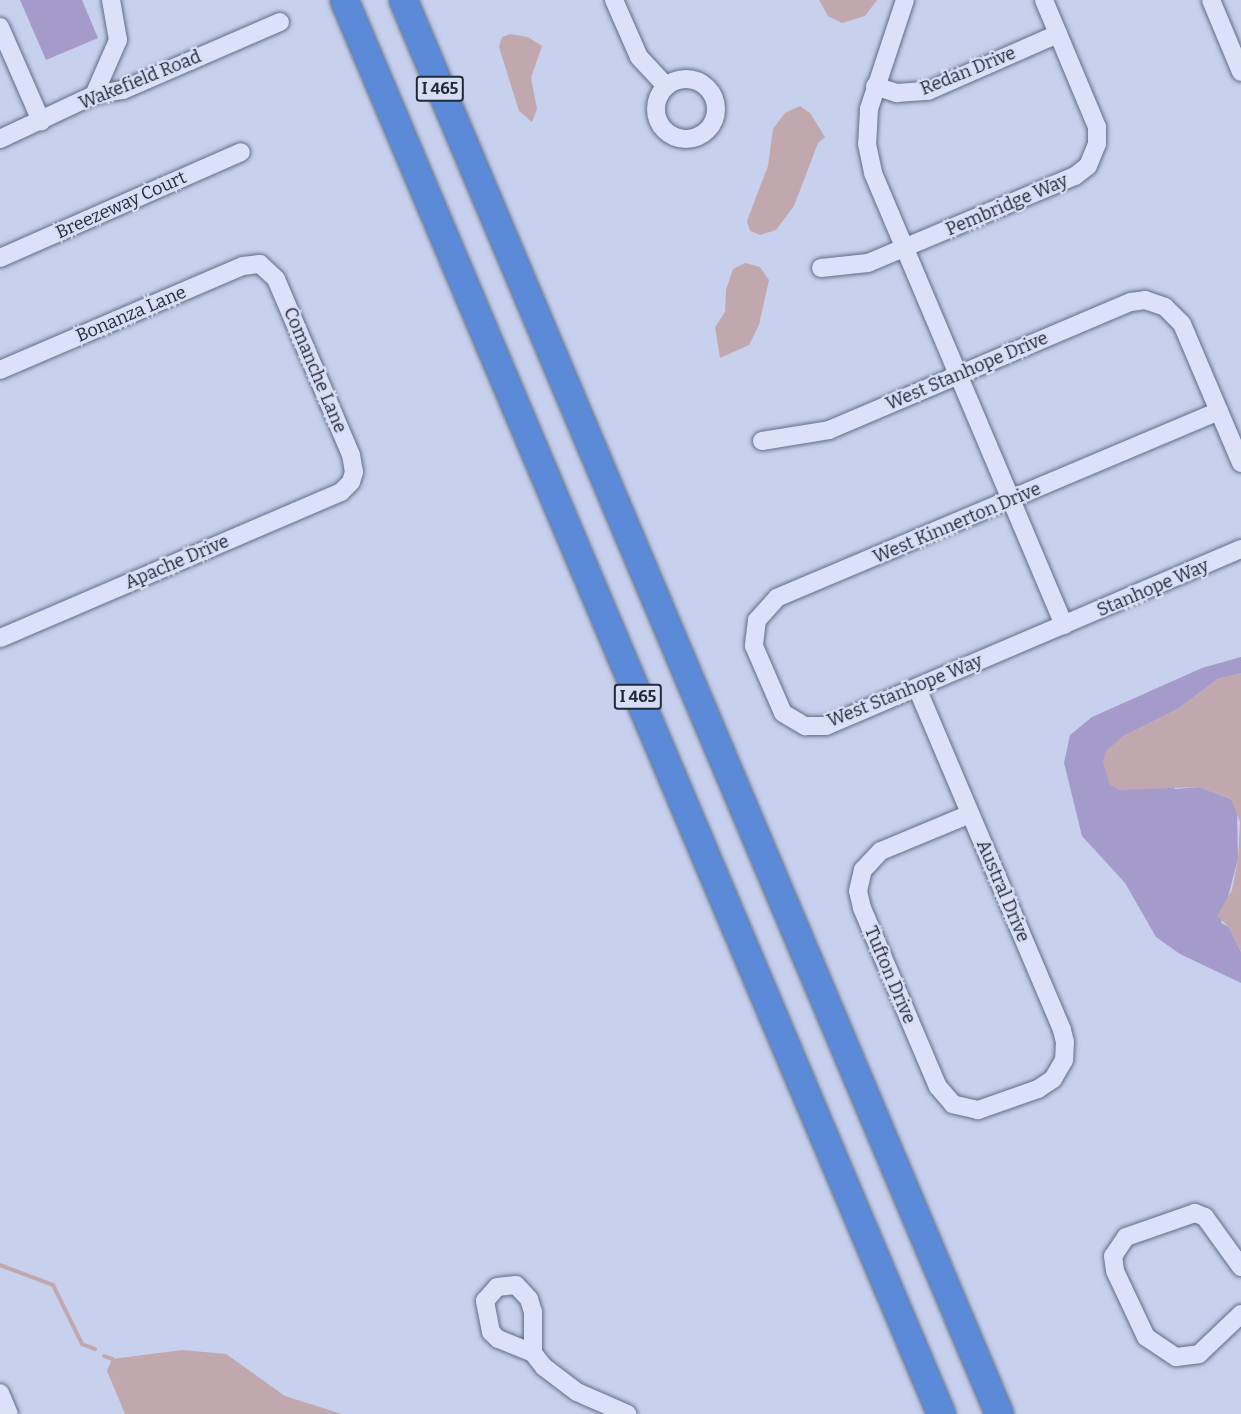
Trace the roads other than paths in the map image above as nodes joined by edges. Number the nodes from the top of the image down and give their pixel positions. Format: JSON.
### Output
{"nodes":[{"id":1,"x":111,"y":0,"type":"edge"},
{"id":2,"x":344,"y":0,"type":"edge"},
{"id":3,"x":403,"y":0,"type":"edge"},
{"id":4,"x":614,"y":0,"type":"edge"},
{"id":5,"x":905,"y":0,"type":"edge"},
{"id":6,"x":1044,"y":0,"type":"edge"},
{"id":7,"x":1211,"y":0,"type":"edge"},
{"id":8,"x":280,"y":22,"type":"dead end"},
{"id":9,"x":0,"y":27,"type":"edge"},
{"id":10,"x":1058,"y":34,"type":"junction"},
{"id":11,"x":1241,"y":72,"type":"edge"},
{"id":12,"x":666,"y":86,"type":"dead end"},
{"id":13,"x":875,"y":86,"type":"junction"},
{"id":14,"x":94,"y":95,"type":"junction"},
{"id":15,"x":41,"y":122,"type":"junction"},
{"id":16,"x":0,"y":139,"type":"edge"},
{"id":17,"x":241,"y":152,"type":"dead end"},
{"id":18,"x":903,"y":249,"type":"junction"},
{"id":19,"x":0,"y":258,"type":"edge"},
{"id":20,"x":262,"y":265,"type":"joint"},
{"id":21,"x":821,"y":268,"type":"dead end"},
{"id":22,"x":0,"y":370,"type":"edge"},
{"id":23,"x":957,"y":374,"type":"junction"},
{"id":24,"x":1219,"y":411,"type":"junction"},
{"id":25,"x":762,"y":441,"type":"dead end"},
{"id":26,"x":1241,"y":463,"type":"edge"},
{"id":27,"x":351,"y":482,"type":"joint"},
{"id":28,"x":1010,"y":500,"type":"junction"},
{"id":29,"x":1241,"y":549,"type":"edge"},
{"id":30,"x":1064,"y":625,"type":"junction"},
{"id":31,"x":0,"y":638,"type":"edge"},
{"id":32,"x":765,"y":677,"type":"joint"},
{"id":33,"x":917,"y":688,"type":"junction"},
{"id":34,"x":970,"y":814,"type":"junction"},
{"id":35,"x":1038,"y":1089,"type":"joint"},
{"id":36,"x":1241,"y":1267,"type":"edge"},
{"id":37,"x":1241,"y":1314,"type":"edge"},
{"id":38,"x":533,"y":1353,"type":"dead end"},
{"id":39,"x":0,"y":1393,"type":"edge"},
{"id":40,"x":937,"y":1408,"type":"edge"},
{"id":41,"x":9,"y":1414,"type":"edge"},
{"id":42,"x":627,"y":1414,"type":"edge"},
{"id":43,"x":999,"y":1414,"type":"edge"}],
"edges":[{"from":1,"to":14,"type":"street"},
{"from":2,"to":40,"type":"highway","number":"I 465"},
{"from":3,"to":43,"type":"highway","number":"I 465"},
{"from":4,"to":12,"type":"street"},
{"from":5,"to":13,"type":"street"},
{"from":6,"to":10,"type":"street"},
{"from":7,"to":11,"type":"street"},
{"from":8,"to":14,"type":"street","name":"Wakefield Road"},
{"from":9,"to":15,"type":"street"},
{"from":10,"to":13,"type":"street","name":"Redan Drive"},
{"from":10,"to":18,"type":"street","name":"Pembridge Way"},
{"from":13,"to":18,"type":"street"},
{"from":14,"to":15,"type":"street","name":"Wakefield Road"},
{"from":15,"to":16,"type":"street","name":"Wakefield Road"},
{"from":17,"to":19,"type":"street","name":"Breezeway Court"},
{"from":18,"to":21,"type":"street","name":"Pembridge Way"},
{"from":18,"to":23,"type":"street"},
{"from":20,"to":22,"type":"street","name":"Bonanza Lane"},
{"from":20,"to":27,"type":"street","name":"Comanche Lane"},
{"from":23,"to":24,"type":"street","name":"West Stanhope Drive"},
{"from":23,"to":25,"type":"street","name":"West Stanhope Drive"},
{"from":23,"to":28,"type":"street"},
{"from":24,"to":26,"type":"street"},
{"from":24,"to":28,"type":"street","name":"West Kinnerton Drive"},
{"from":27,"to":31,"type":"street","name":"Apache Drive"},
{"from":28,"to":30,"type":"street"},
{"from":28,"to":32,"type":"street","name":"West Kinnerton Drive"},
{"from":29,"to":30,"type":"street","name":"Stanhope Way"},
{"from":30,"to":33,"type":"street","name":"West Stanhope Way"},
{"from":32,"to":33,"type":"street","name":"West Stanhope Way"},
{"from":33,"to":34,"type":"street","name":"Austral Drive"},
{"from":34,"to":35,"type":"street","name":"Austral Drive"},
{"from":34,"to":35,"type":"street","name":"Tufton Drive"},
{"from":36,"to":37,"type":"street"},
{"from":38,"to":42,"type":"street"},
{"from":39,"to":41,"type":"street"}]}
